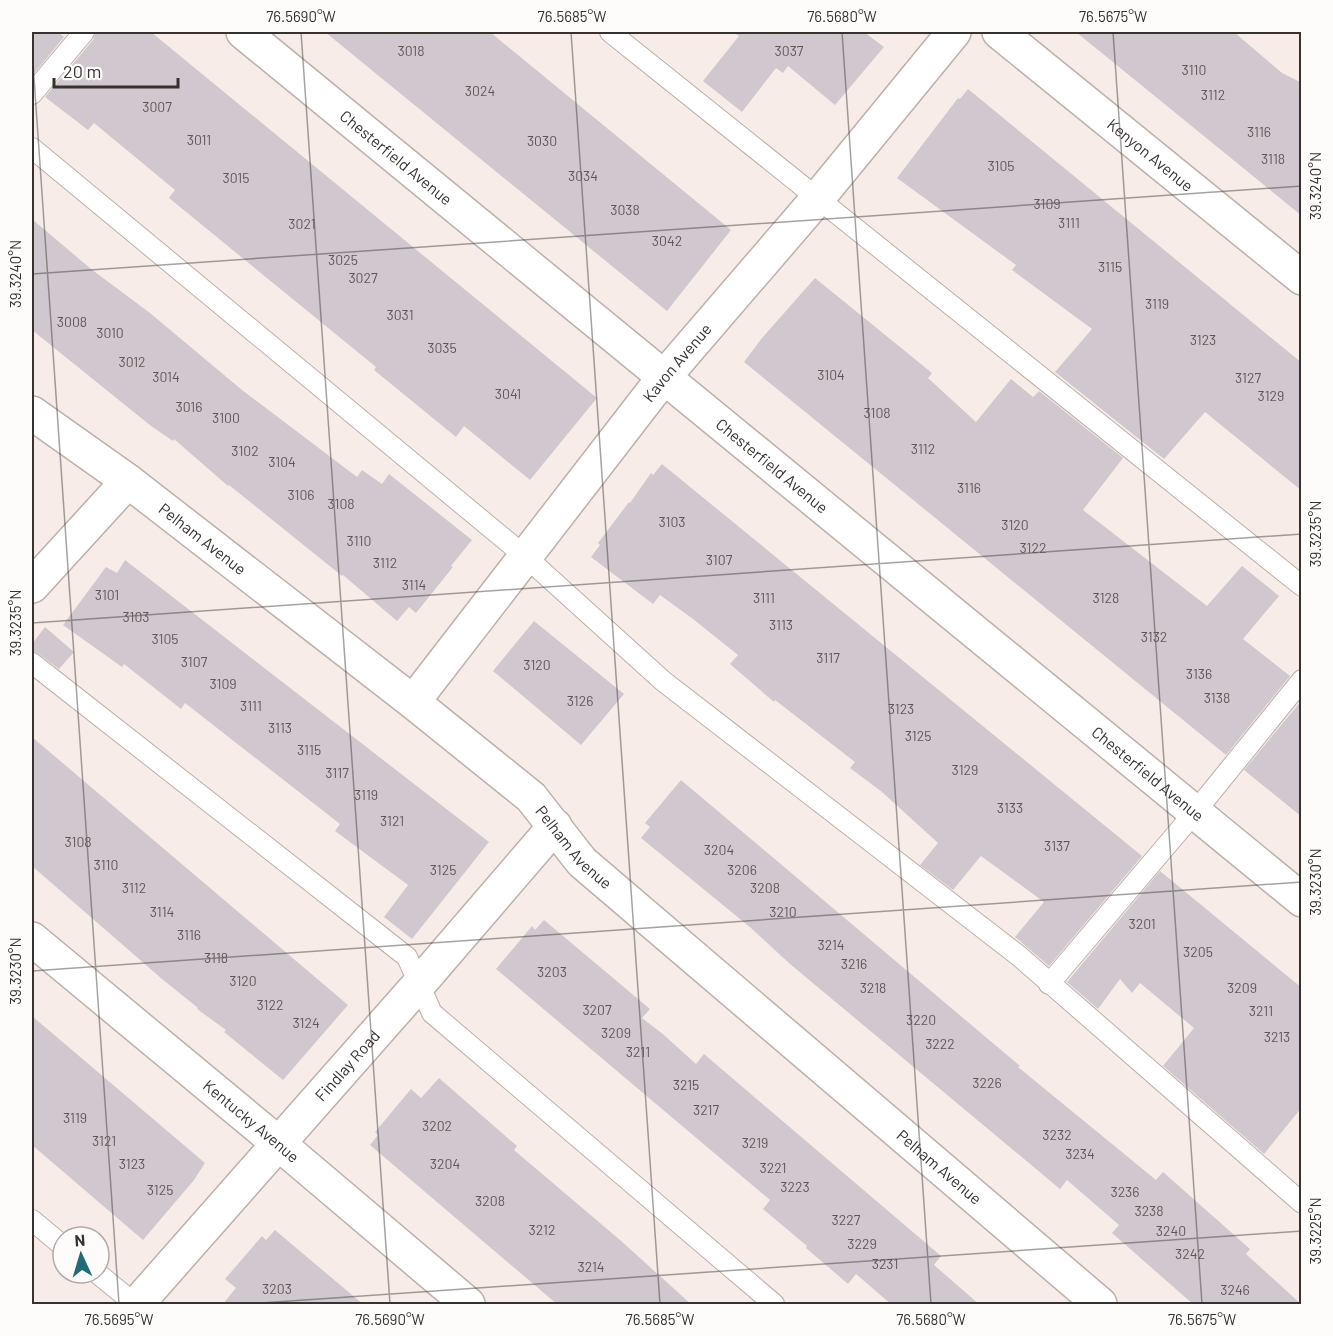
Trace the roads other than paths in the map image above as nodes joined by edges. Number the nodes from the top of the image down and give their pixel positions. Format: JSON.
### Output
{"nodes":[{"id":1,"x":84,"y":32,"type":"edge"},
{"id":2,"x":243,"y":32,"type":"edge"},
{"id":3,"x":610,"y":32,"type":"edge"},
{"id":4,"x":954,"y":32,"type":"edge"},
{"id":5,"x":999,"y":32,"type":"edge"},
{"id":6,"x":32,"y":94,"type":"edge"},
{"id":7,"x":32,"y":148,"type":"edge"},
{"id":8,"x":819,"y":198,"type":"junction"},
{"id":9,"x":1302,"y":278,"type":"edge"},
{"id":10,"x":664,"y":377,"type":"junction"},
{"id":11,"x":32,"y":413,"type":"edge"},
{"id":12,"x":128,"y":481,"type":"junction"},
{"id":13,"x":526,"y":558,"type":"junction"},
{"id":14,"x":32,"y":586,"type":"edge"},
{"id":15,"x":1302,"y":586,"type":"edge"},
{"id":16,"x":32,"y":663,"type":"edge"},
{"id":17,"x":1302,"y":680,"type":"edge"},
{"id":18,"x":413,"y":702,"type":"junction"},
{"id":19,"x":1195,"y":812,"type":"junction"},
{"id":20,"x":555,"y":826,"type":"junction"},
{"id":21,"x":1302,"y":900,"type":"edge"},
{"id":22,"x":32,"y":939,"type":"edge"},
{"id":23,"x":420,"y":983,"type":"junction"},
{"id":24,"x":1049,"y":984,"type":"junction"},
{"id":25,"x":278,"y":1143,"type":"junction"},
{"id":26,"x":1302,"y":1203,"type":"edge"},
{"id":27,"x":32,"y":1220,"type":"edge"},
{"id":28,"x":51,"y":1236,"type":"edge"},
{"id":29,"x":111,"y":1284,"type":"edge"},
{"id":30,"x":136,"y":1305,"type":"edge"},
{"id":31,"x":468,"y":1305,"type":"edge"},
{"id":32,"x":774,"y":1305,"type":"edge"},
{"id":33,"x":1100,"y":1305,"type":"edge"}],
"edges":[{"from":1,"to":6,"type":"lane"},
{"from":2,"to":10,"type":"street","name":"Chesterfield Avenue"},
{"from":3,"to":8,"type":"lane"},
{"from":4,"to":8,"type":"street","name":"Kavon Avenue"},
{"from":5,"to":9,"type":"street","name":"Kenyon Avenue"},
{"from":7,"to":13,"type":"lane"},
{"from":8,"to":10,"type":"street","name":"Kavon Avenue"},
{"from":8,"to":15,"type":"lane"},
{"from":10,"to":13,"type":"street","name":"Kavon Avenue"},
{"from":10,"to":19,"type":"street","name":"Chesterfield Avenue"},
{"from":11,"to":12,"type":"street","name":"Pelham Avenue"},
{"from":12,"to":14,"type":"street"},
{"from":12,"to":18,"type":"street","name":"Pelham Avenue"},
{"from":13,"to":18,"type":"street","name":"Kavon Avenue"},
{"from":13,"to":24,"type":"lane"},
{"from":16,"to":23,"type":"lane"},
{"from":17,"to":19,"type":"lane"},
{"from":18,"to":20,"type":"street","name":"Pelham Avenue"},
{"from":19,"to":21,"type":"street","name":"Chesterfield Avenue"},
{"from":19,"to":24,"type":"lane"},
{"from":20,"to":23,"type":"street","name":"Findlay Road"},
{"from":20,"to":33,"type":"street","name":"Pelham Avenue"},
{"from":22,"to":25,"type":"street","name":"Kentucky Avenue"},
{"from":23,"to":25,"type":"street","name":"Findlay Road"},
{"from":23,"to":32,"type":"lane"},
{"from":24,"to":26,"type":"lane"},
{"from":25,"to":30,"type":"street","name":"Findlay Road"},
{"from":25,"to":31,"type":"street","name":"Kentucky Avenue"},
{"from":27,"to":28,"type":"lane"},
{"from":29,"to":30,"type":"lane"}]}
